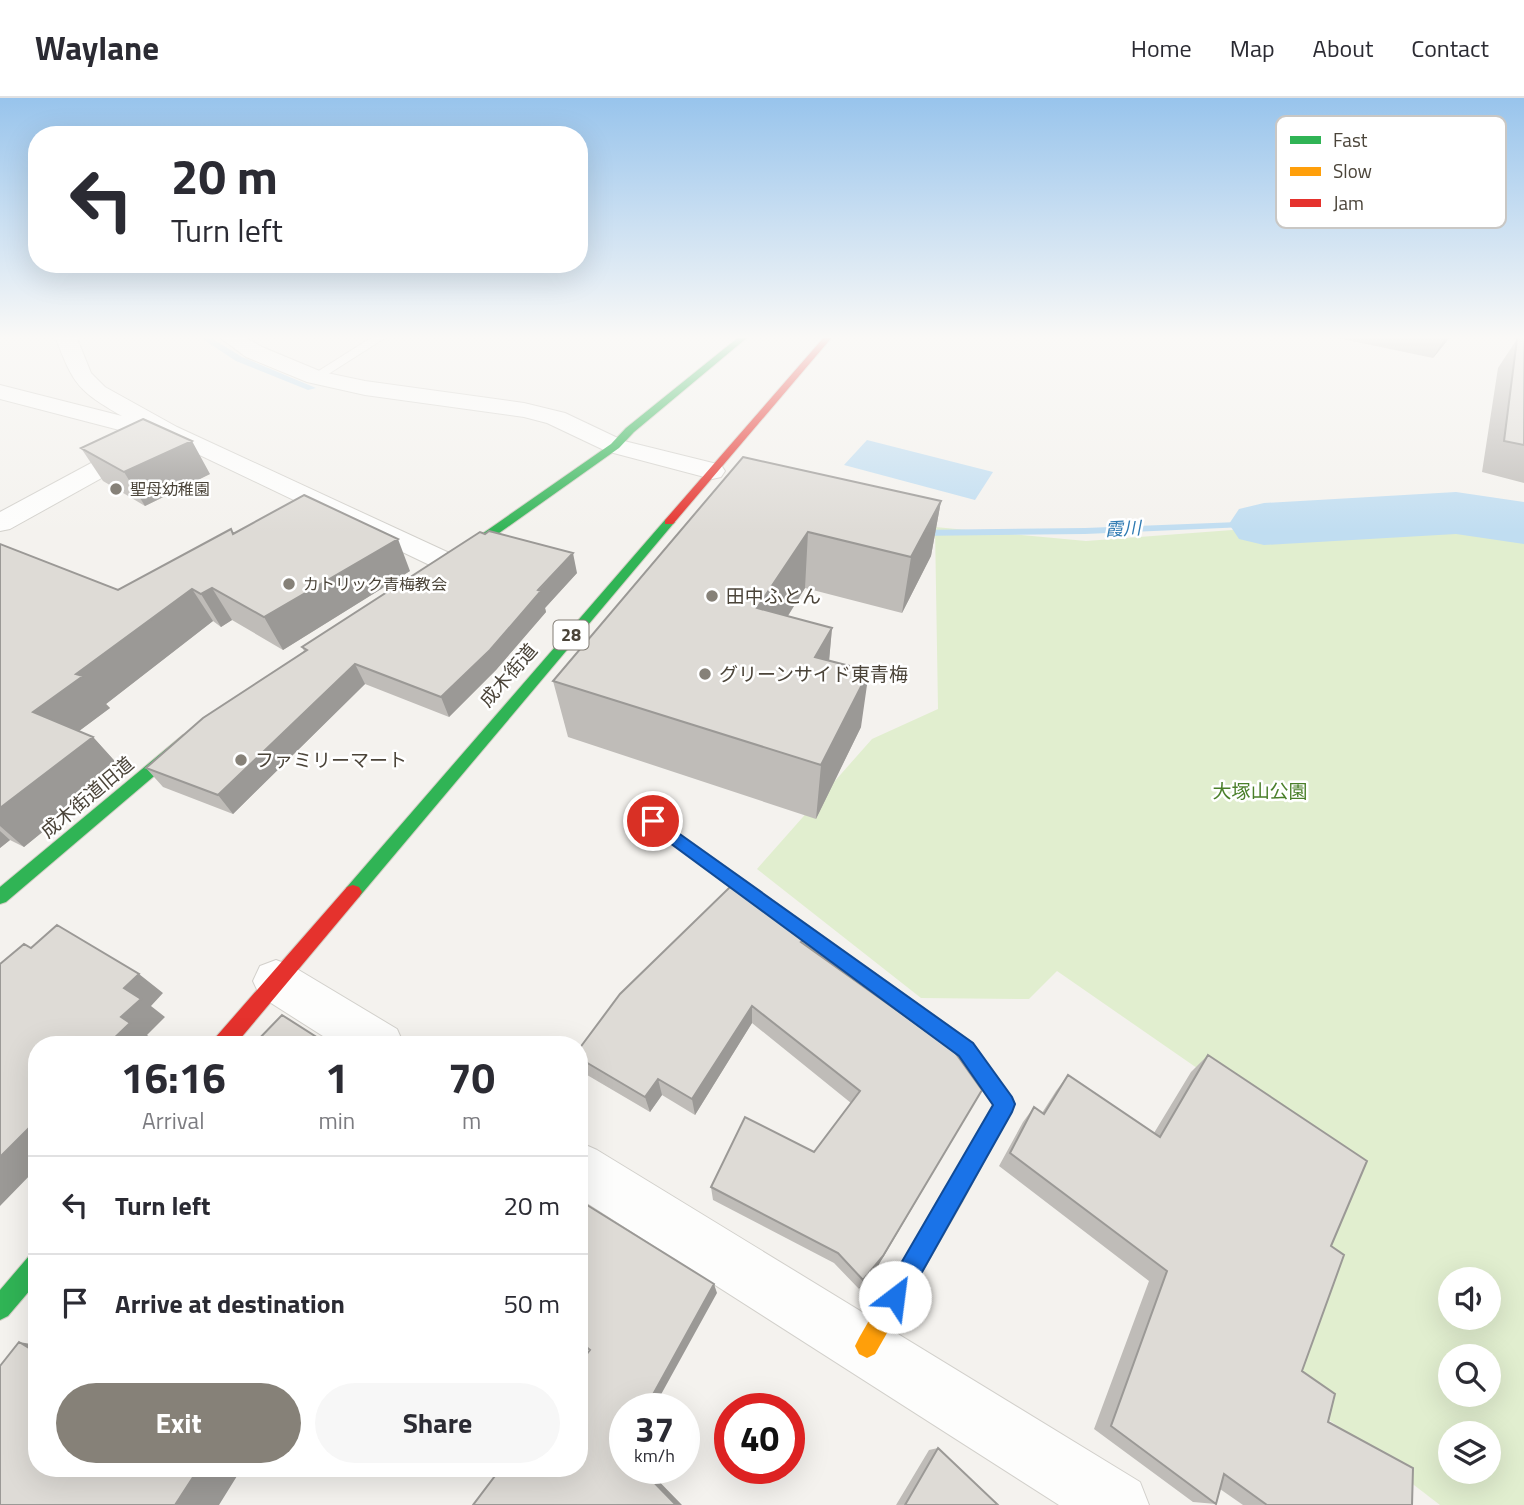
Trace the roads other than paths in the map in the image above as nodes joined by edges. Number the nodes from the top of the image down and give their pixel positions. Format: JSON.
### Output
{"nodes":[{"id":1,"x":41,"y":402,"type":"edge"},
{"id":2,"x":112,"y":402,"type":"edge"},
{"id":3,"x":464,"y":402,"type":"edge"},
{"id":4,"x":665,"y":402,"type":"edge"},
{"id":5,"x":772,"y":402,"type":"edge"},
{"id":6,"x":164,"y":434,"type":"junction"},
{"id":7,"x":615,"y":446,"type":"junction"},
{"id":8,"x":712,"y":471,"type":"junction"},
{"id":9,"x":0,"y":523,"type":"edge"},
{"id":10,"x":442,"y":566,"type":"joint"},
{"id":11,"x":203,"y":726,"type":"edge"},
{"id":12,"x":653,"y":821,"type":"dead end"},
{"id":13,"x":0,"y":896,"type":"edge"},
{"id":14,"x":275,"y":981,"type":"junction"},
{"id":15,"x":229,"y":1036,"type":"edge"},
{"id":16,"x":365,"y":1036,"type":"edge"},
{"id":17,"x":588,"y":1174,"type":"edge"},
{"id":18,"x":28,"y":1275,"type":"edge"},
{"id":19,"x":0,"y":1308,"type":"edge"},
{"id":20,"x":867,"y":1346,"type":"junction"},
{"id":21,"x":1117,"y":1505,"type":"edge"}],
"edges":[{"from":1,"to":6,"type":"street"},
{"from":2,"to":6,"type":"street"},
{"from":3,"to":7,"type":"street"},
{"from":4,"to":7,"type":"street"},
{"from":5,"to":8,"type":"street","name":"成木街道","number":"28"},
{"from":6,"to":9,"type":"street"},
{"from":6,"to":10,"type":"street"},
{"from":7,"to":8,"type":"street"},
{"from":7,"to":10,"type":"street"},
{"from":8,"to":14,"type":"street","name":"成木街道","number":"28"},
{"from":11,"to":13,"type":"street","name":"成木街道旧道"},
{"from":12,"to":20,"type":"street"},
{"from":14,"to":15,"type":"street","name":"成木街道","number":"28"},
{"from":14,"to":16,"type":"street"},
{"from":17,"to":20,"type":"street"},
{"from":18,"to":19,"type":"street"},
{"from":20,"to":21,"type":"street"}]}
